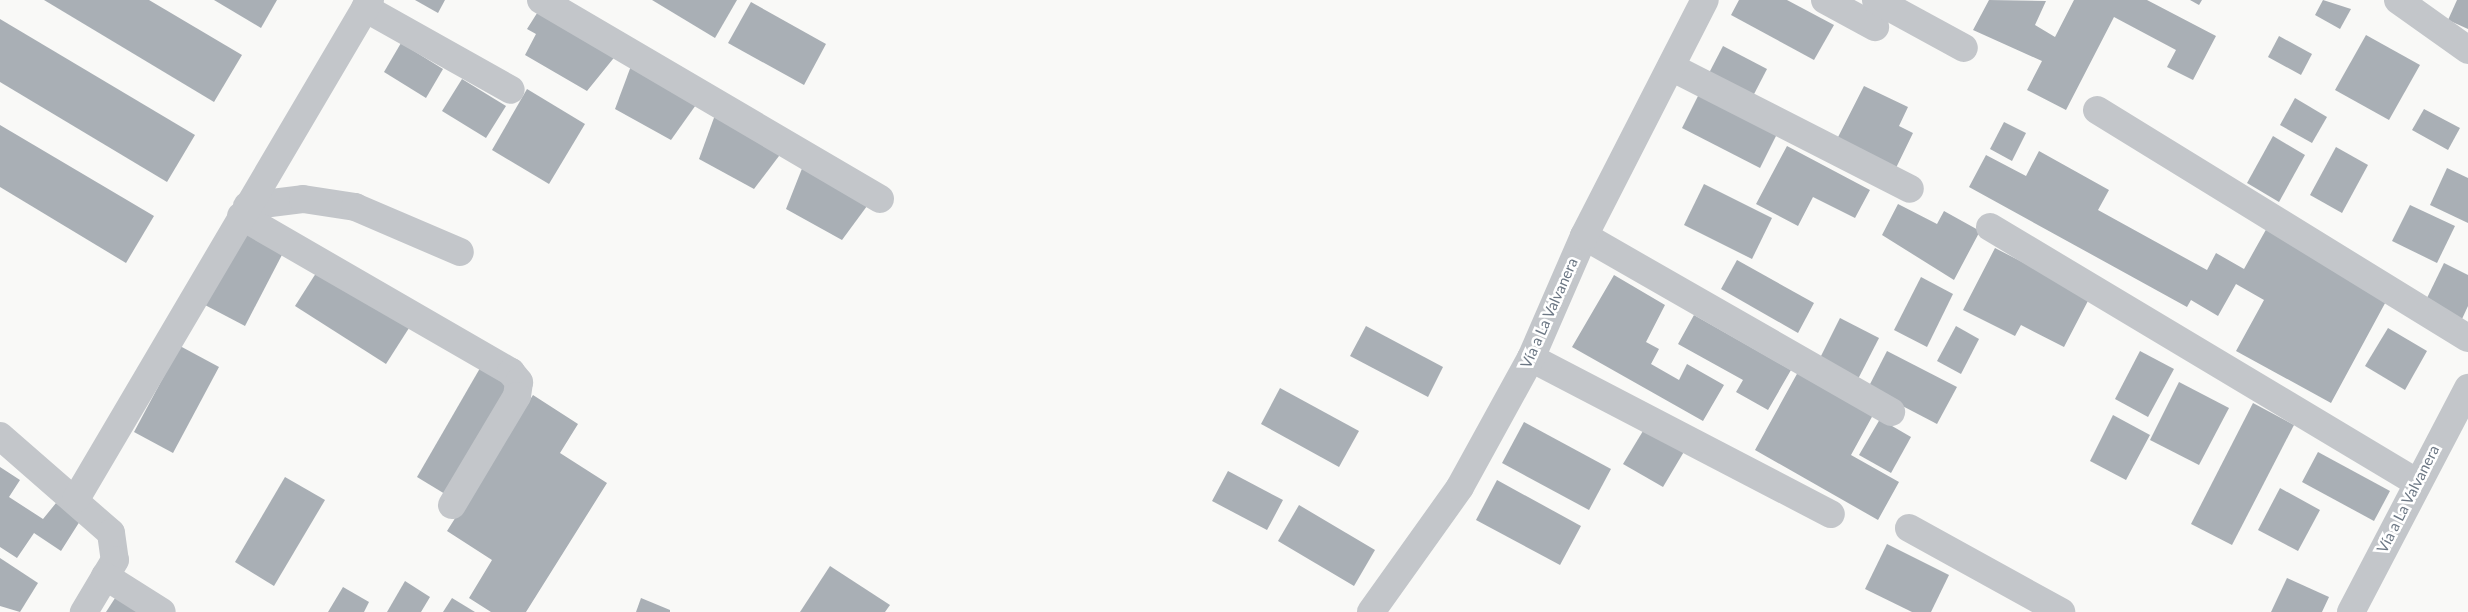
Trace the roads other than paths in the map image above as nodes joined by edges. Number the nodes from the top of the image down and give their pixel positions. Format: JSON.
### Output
{"nodes":[{"id":1,"x":541,"y":0,"type":"edge"},
{"id":2,"x":1705,"y":0,"type":"edge"},
{"id":3,"x":1825,"y":0,"type":"edge"},
{"id":4,"x":1876,"y":0,"type":"edge"},
{"id":5,"x":2398,"y":0,"type":"edge"},
{"id":6,"x":367,"y":4,"type":"edge"},
{"id":7,"x":1874,"y":27,"type":"dead end"},
{"id":8,"x":1964,"y":48,"type":"dead end"},
{"id":9,"x":2468,"y":50,"type":"edge"},
{"id":10,"x":1671,"y":67,"type":"junction"},
{"id":11,"x":511,"y":90,"type":"dead end"},
{"id":12,"x":2097,"y":110,"type":"dead end"},
{"id":13,"x":1910,"y":189,"type":"dead end"},
{"id":14,"x":880,"y":199,"type":"dead end"},
{"id":15,"x":253,"y":208,"type":"junction"},
{"id":16,"x":1990,"y":227,"type":"dead end"},
{"id":17,"x":1584,"y":236,"type":"junction"},
{"id":18,"x":460,"y":252,"type":"dead end"},
{"id":19,"x":2468,"y":338,"type":"edge"},
{"id":20,"x":1531,"y":358,"type":"junction"},
{"id":21,"x":2468,"y":388,"type":"edge"},
{"id":22,"x":1891,"y":412,"type":"dead end"},
{"id":23,"x":0,"y":436,"type":"edge"},
{"id":24,"x":2416,"y":482,"type":"junction"},
{"id":25,"x":76,"y":499,"type":"junction"},
{"id":26,"x":452,"y":506,"type":"dead end"},
{"id":27,"x":1831,"y":514,"type":"dead end"},
{"id":28,"x":1910,"y":528,"type":"dead end"},
{"id":29,"x":106,"y":576,"type":"junction"},
{"id":30,"x":84,"y":612,"type":"edge"},
{"id":31,"x":162,"y":612,"type":"edge"},
{"id":32,"x":1371,"y":612,"type":"edge"},
{"id":33,"x":2061,"y":612,"type":"edge"},
{"id":34,"x":2351,"y":612,"type":"edge"}],
"edges":[{"from":1,"to":14,"type":"street"},
{"from":2,"to":10,"type":"street","name":"Vía a La Valvanera"},
{"from":3,"to":7,"type":"street"},
{"from":4,"to":8,"type":"street"},
{"from":5,"to":9,"type":"street"},
{"from":6,"to":11,"type":"street"},
{"from":6,"to":15,"type":"street"},
{"from":10,"to":13,"type":"street"},
{"from":10,"to":17,"type":"street","name":"Vía a La Valvanera"},
{"from":12,"to":19,"type":"street"},
{"from":15,"to":18,"type":"street"},
{"from":15,"to":25,"type":"street"},
{"from":15,"to":26,"type":"street"},
{"from":16,"to":24,"type":"street"},
{"from":17,"to":20,"type":"street","name":"Vía a La Valvanera"},
{"from":17,"to":22,"type":"street"},
{"from":20,"to":27,"type":"street"},
{"from":20,"to":32,"type":"street","name":"Vía a La Valvanera"},
{"from":21,"to":24,"type":"street","name":"Vía a La Valvanera"},
{"from":23,"to":25,"type":"street"},
{"from":24,"to":34,"type":"street","name":"Vía a La Valvanera"},
{"from":25,"to":29,"type":"street"},
{"from":28,"to":33,"type":"street"},
{"from":29,"to":30,"type":"street"},
{"from":29,"to":31,"type":"street"}]}
